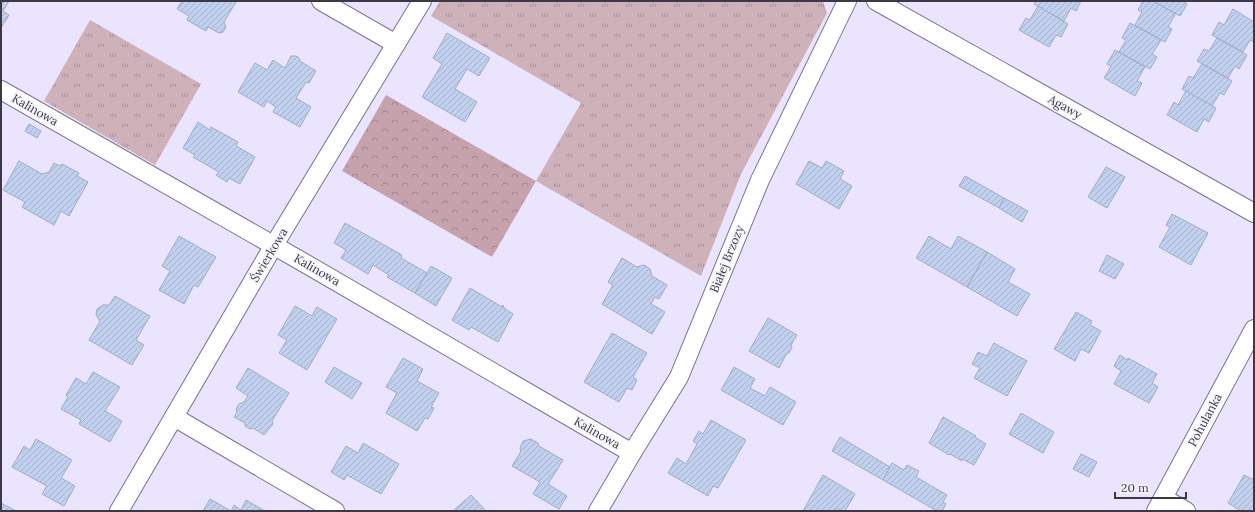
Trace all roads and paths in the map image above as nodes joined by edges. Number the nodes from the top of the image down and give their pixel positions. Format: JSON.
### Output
{"nodes":[{"id":1,"x":321,"y":1,"type":"edge"},
{"id":2,"x":422,"y":1,"type":"edge"},
{"id":3,"x":847,"y":1,"type":"edge"},
{"id":4,"x":876,"y":1,"type":"edge"},
{"id":5,"x":396,"y":44,"type":"junction"},
{"id":6,"x":1,"y":90,"type":"edge"},
{"id":7,"x":1254,"y":213,"type":"edge"},
{"id":8,"x":274,"y":245,"type":"junction"},
{"id":9,"x":1254,"y":329,"type":"edge"},
{"id":10,"x":174,"y":417,"type":"junction"},
{"id":11,"x":632,"y":453,"type":"junction"},
{"id":12,"x":1160,"y":505,"type":"edge"},
{"id":13,"x":119,"y":511,"type":"edge"},
{"id":14,"x":335,"y":511,"type":"edge"},
{"id":15,"x":598,"y":511,"type":"edge"},
{"id":16,"x":1186,"y":511,"type":"edge"}],
"edges":[{"from":1,"to":5,"type":"street"},
{"from":2,"to":5,"type":"street","name":"Świerkowa"},
{"from":3,"to":11,"type":"street","name":"Białej Brzozy"},
{"from":4,"to":7,"type":"street","name":"Agawy"},
{"from":5,"to":8,"type":"street","name":"Świerkowa"},
{"from":6,"to":8,"type":"street","name":"Kalinowa"},
{"from":8,"to":10,"type":"street","name":"Świerkowa"},
{"from":8,"to":11,"type":"street","name":"Kalinowa"},
{"from":9,"to":12,"type":"street","name":"Pohulanka"},
{"from":10,"to":13,"type":"street","name":"Świerkowa"},
{"from":10,"to":14,"type":"street"},
{"from":11,"to":15,"type":"street","name":"Białej Brzozy"},
{"from":12,"to":16,"type":"street"}]}
